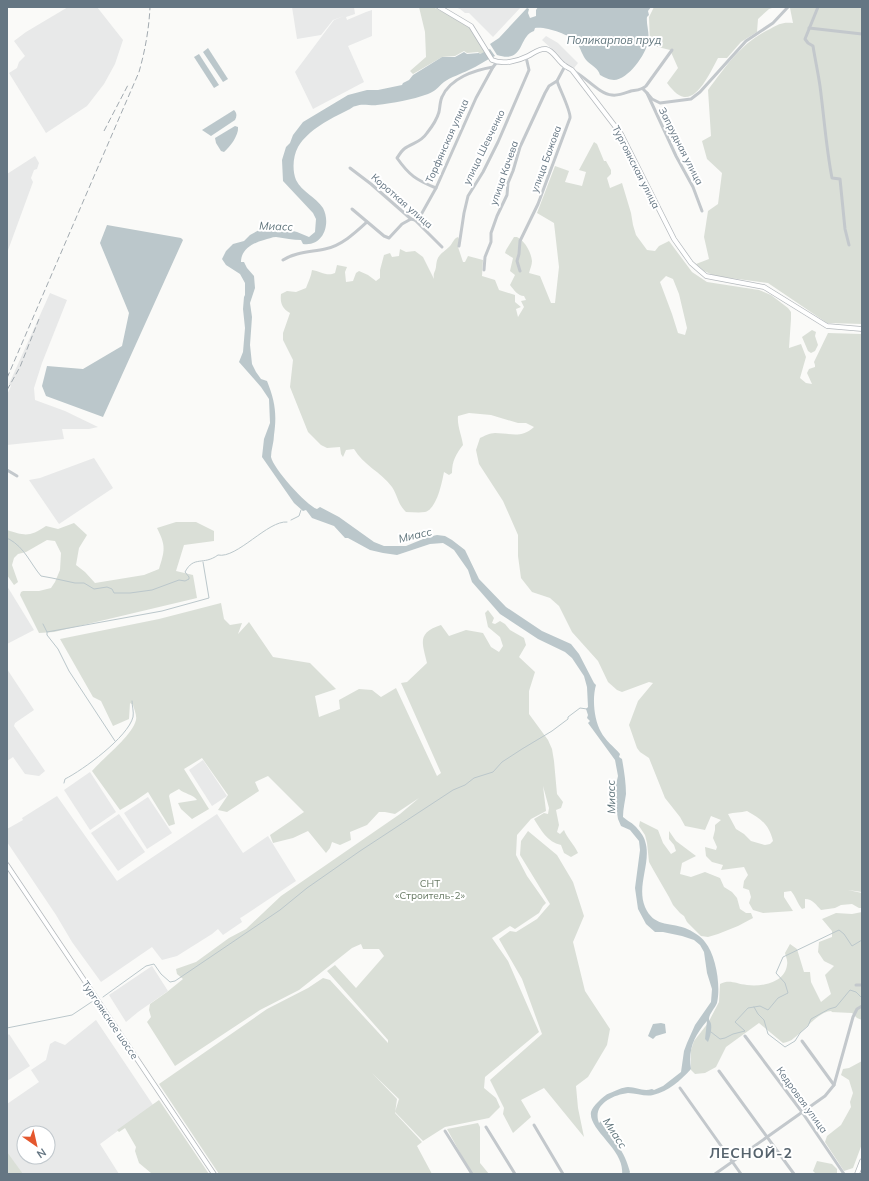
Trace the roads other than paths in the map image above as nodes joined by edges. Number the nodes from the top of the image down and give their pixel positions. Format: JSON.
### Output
{"nodes":[{"id":1,"x":439,"y":7,"type":"edge"},
{"id":2,"x":788,"y":7,"type":"edge"},
{"id":3,"x":818,"y":7,"type":"edge"},
{"id":4,"x":810,"y":28,"type":"junction"},
{"id":5,"x":862,"y":34,"type":"edge"},
{"id":6,"x":672,"y":50,"type":"dead end"},
{"id":7,"x":526,"y":57,"type":"junction"},
{"id":8,"x":495,"y":61,"type":"junction"},
{"id":9,"x":565,"y":66,"type":"junction"},
{"id":10,"x":493,"y":67,"type":"junction"},
{"id":11,"x":572,"y":70,"type":"junction"},
{"id":12,"x":557,"y":81,"type":"junction"},
{"id":13,"x":643,"y":89,"type":"junction"},
{"id":14,"x":647,"y":94,"type":"junction"},
{"id":15,"x":350,"y":168,"type":"dead end"},
{"id":16,"x":436,"y":188,"type":"junction"},
{"id":17,"x":352,"y":209,"type":"dead end"},
{"id":18,"x":702,"y":211,"type":"dead end"},
{"id":19,"x":413,"y":219,"type":"junction"},
{"id":20,"x":367,"y":222,"type":"junction"},
{"id":21,"x":849,"y":245,"type":"dead end"},
{"id":22,"x":458,"y":246,"type":"dead end"},
{"id":23,"x":442,"y":247,"type":"dead end"},
{"id":24,"x":283,"y":260,"type":"dead end"},
{"id":25,"x":484,"y":270,"type":"dead end"},
{"id":26,"x":520,"y":271,"type":"dead end"},
{"id":27,"x":862,"y":329,"type":"edge"},
{"id":28,"x":7,"y":470,"type":"edge"},
{"id":29,"x":17,"y":476,"type":"dead end"},
{"id":30,"x":7,"y":865,"type":"edge"},
{"id":31,"x":862,"y":984,"type":"edge"},
{"id":32,"x":856,"y":985,"type":"dead end"},
{"id":33,"x":862,"y":1006,"type":"edge"},
{"id":34,"x":745,"y":1036,"type":"dead end"},
{"id":35,"x":802,"y":1041,"type":"dead end"},
{"id":36,"x":719,"y":1071,"type":"dead end"},
{"id":37,"x":834,"y":1085,"type":"junction"},
{"id":38,"x":680,"y":1088,"type":"dead end"},
{"id":39,"x":802,"y":1112,"type":"junction"},
{"id":40,"x":534,"y":1125,"type":"dead end"},
{"id":41,"x":486,"y":1127,"type":"dead end"},
{"id":42,"x":445,"y":1131,"type":"dead end"},
{"id":43,"x":767,"y":1137,"type":"junction"},
{"id":44,"x":732,"y":1161,"type":"junction"},
{"id":45,"x":862,"y":1161,"type":"edge"},
{"id":46,"x":214,"y":1174,"type":"edge"},
{"id":47,"x":472,"y":1174,"type":"edge"},
{"id":48,"x":515,"y":1174,"type":"edge"},
{"id":49,"x":563,"y":1174,"type":"edge"},
{"id":50,"x":715,"y":1174,"type":"edge"},
{"id":51,"x":741,"y":1174,"type":"edge"},
{"id":52,"x":794,"y":1174,"type":"edge"},
{"id":53,"x":844,"y":1174,"type":"edge"},
{"id":54,"x":857,"y":1174,"type":"edge"}],
"edges":[{"from":1,"to":8,"type":"main road"},
{"from":2,"to":14,"type":"street"},
{"from":3,"to":4,"type":"street"},
{"from":4,"to":5,"type":"street"},
{"from":4,"to":21,"type":"street"},
{"from":6,"to":13,"type":"street"},
{"from":7,"to":8,"type":"main road","name":"Тургоякская улица"},
{"from":7,"to":9,"type":"main road","name":"Тургоякская улица"},
{"from":7,"to":22,"type":"street","name":"улица Шевченко"},
{"from":8,"to":10,"type":"street","name":"Торфянская улица"},
{"from":9,"to":11,"type":"main road","name":"Тургоякская улица"},
{"from":9,"to":12,"type":"street","name":"улица Качева"},
{"from":10,"to":16,"type":"street","name":"Торфянская улица"},
{"from":10,"to":16,"type":"street"},
{"from":11,"to":13,"type":"street"},
{"from":11,"to":27,"type":"main road","name":"Тургоякская улица"},
{"from":12,"to":25,"type":"street","name":"улица Качева"},
{"from":12,"to":26,"type":"street","name":"улица Бажова"},
{"from":13,"to":14,"type":"street","name":"Запрудная улица"},
{"from":14,"to":18,"type":"street","name":"Запрудная улица"},
{"from":15,"to":19,"type":"street","name":"Короткая улица"},
{"from":16,"to":19,"type":"street","name":"Торфянская улица"},
{"from":17,"to":20,"type":"street"},
{"from":19,"to":20,"type":"street","name":"Торфянская улица"},
{"from":19,"to":23,"type":"street","name":"Короткая улица"},
{"from":20,"to":24,"type":"street"},
{"from":28,"to":29,"type":"street"},
{"from":30,"to":46,"type":"main road","name":"Тургоякское шоссе"},
{"from":31,"to":32,"type":"street"},
{"from":33,"to":37,"type":"street"},
{"from":34,"to":39,"type":"street","name":"Кедровая улица"},
{"from":35,"to":37,"type":"street"},
{"from":36,"to":43,"type":"street"},
{"from":37,"to":39,"type":"street"},
{"from":38,"to":44,"type":"street"},
{"from":39,"to":43,"type":"street"},
{"from":39,"to":53,"type":"street","name":"Кедровая улица"},
{"from":40,"to":49,"type":"street"},
{"from":41,"to":48,"type":"street"},
{"from":42,"to":47,"type":"street"},
{"from":43,"to":44,"type":"street"},
{"from":43,"to":52,"type":"street"},
{"from":44,"to":50,"type":"street"},
{"from":44,"to":51,"type":"street"},
{"from":45,"to":54,"type":"main road"}]}
